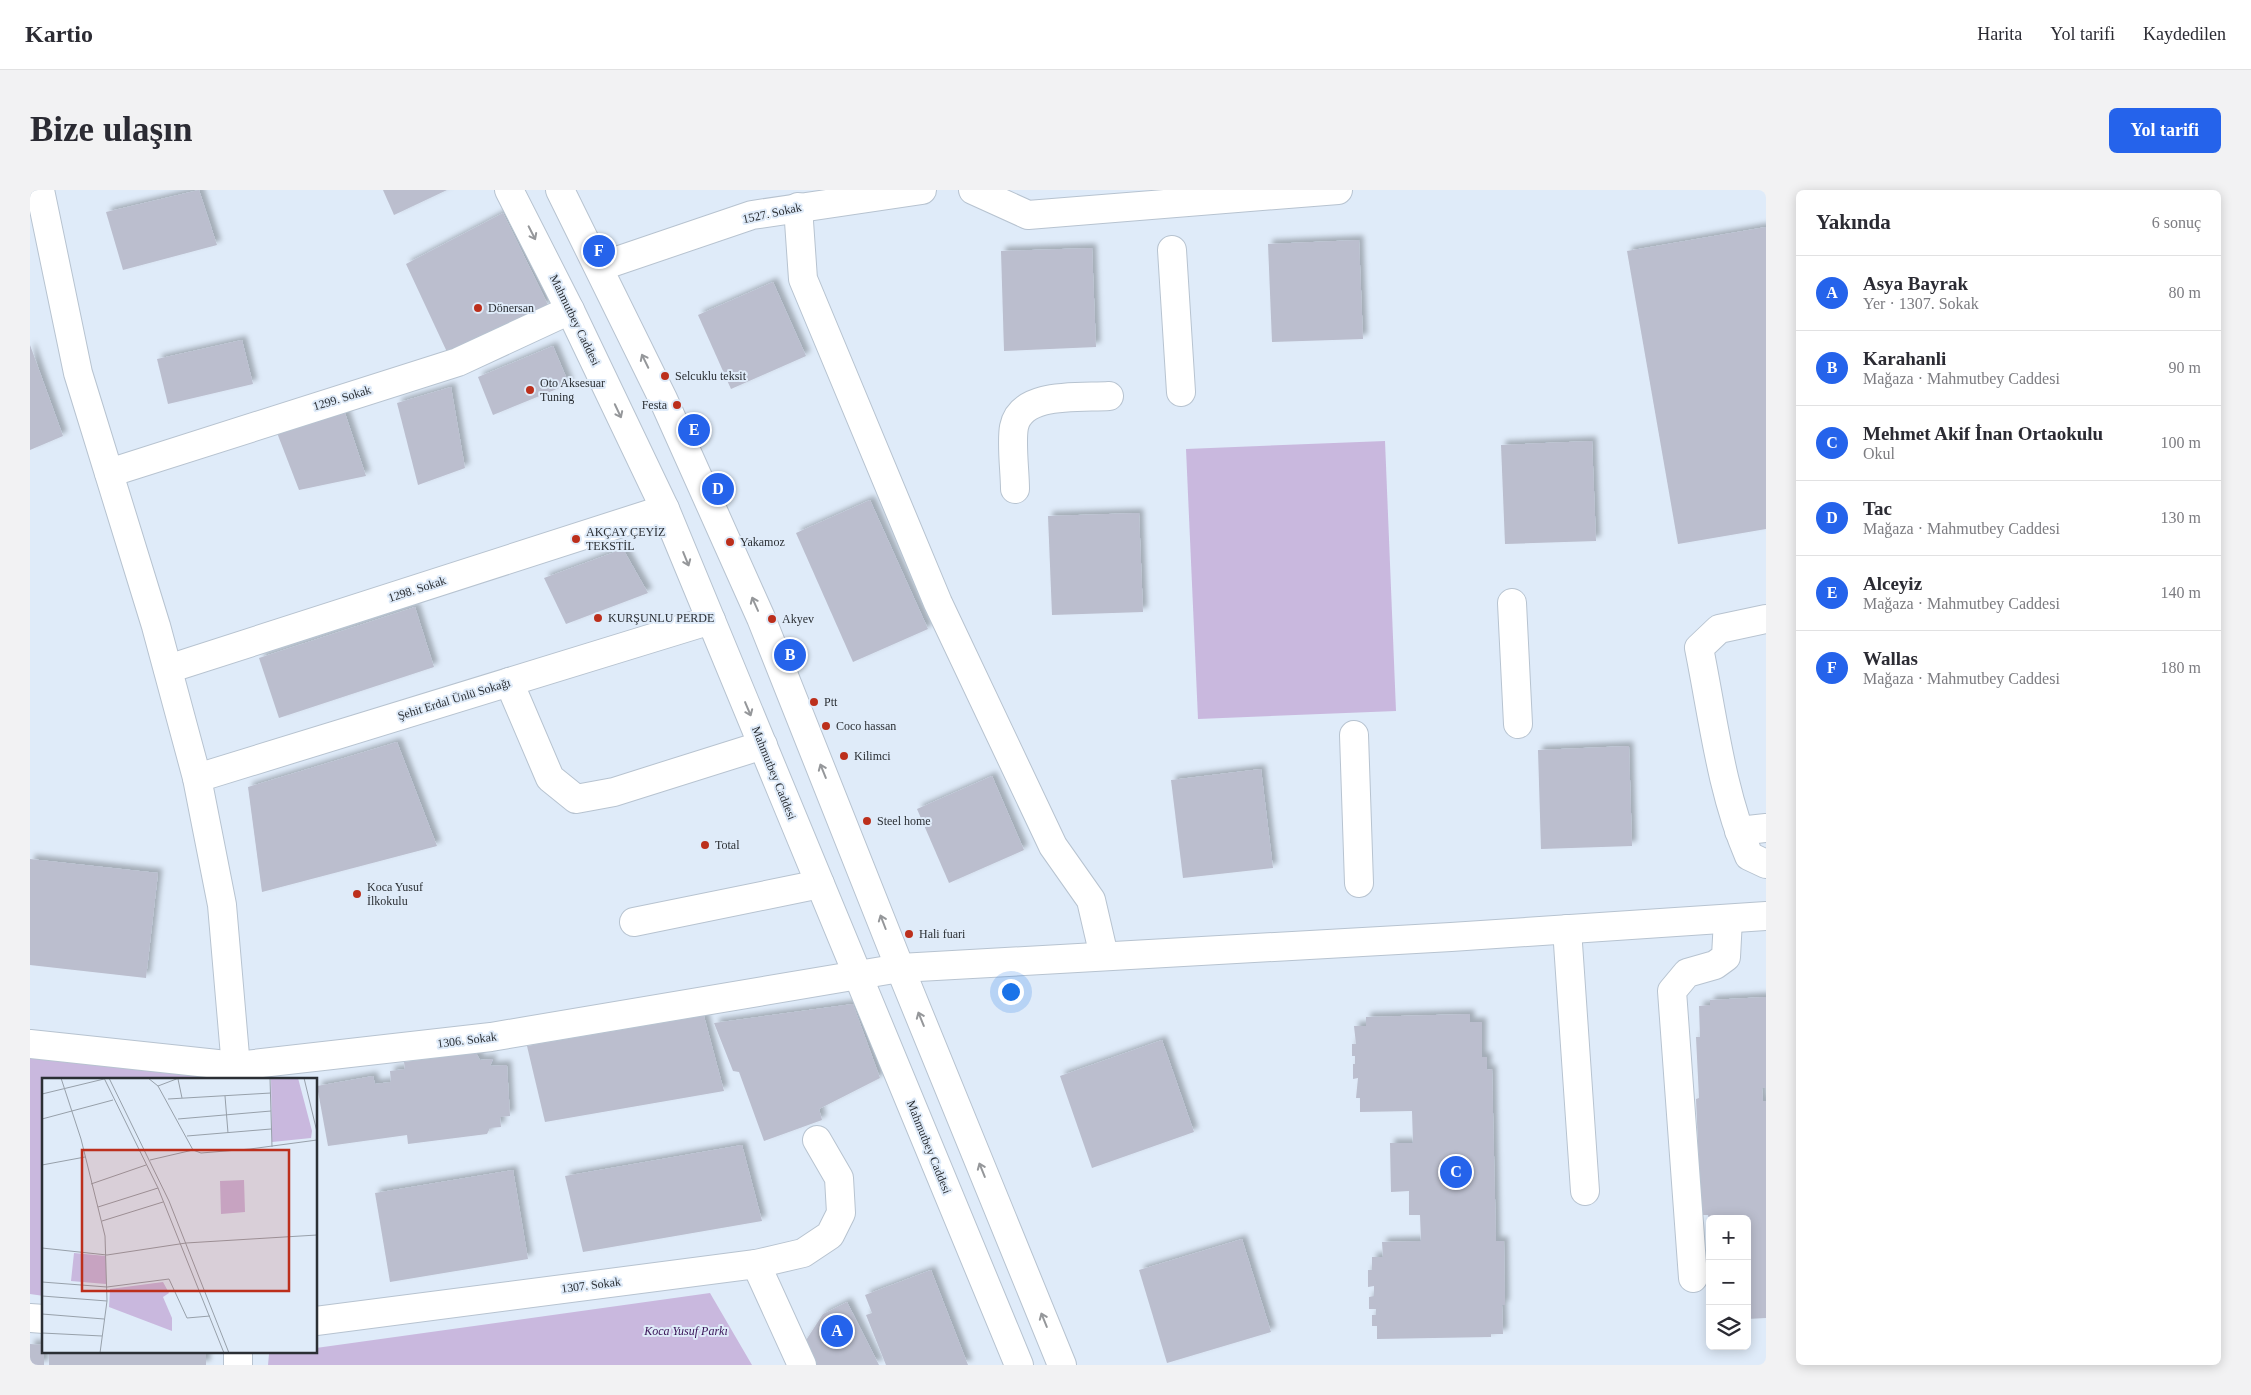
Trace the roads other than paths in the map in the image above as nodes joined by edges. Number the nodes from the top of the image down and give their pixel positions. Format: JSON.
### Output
{"nodes":[{"id":1,"x":40,"y":190,"type":"edge"},
{"id":2,"x":510,"y":190,"type":"edge"},
{"id":3,"x":560,"y":190,"type":"edge"},
{"id":4,"x":922,"y":190,"type":"edge"},
{"id":5,"x":974,"y":190,"type":"edge"},
{"id":6,"x":1338,"y":190,"type":"edge"},
{"id":7,"x":798,"y":207,"type":"junction"},
{"id":8,"x":1172,"y":250,"type":"dead end"},
{"id":9,"x":41,"y":251,"type":"edge"},
{"id":10,"x":599,"y":267,"type":"junction"},
{"id":11,"x":570,"y":310,"type":"junction"},
{"id":12,"x":1181,"y":392,"type":"dead end"},
{"id":13,"x":1109,"y":396,"type":"dead end"},
{"id":14,"x":109,"y":473,"type":"junction"},
{"id":15,"x":1015,"y":489,"type":"dead end"},
{"id":16,"x":665,"y":509,"type":"junction"},
{"id":17,"x":1512,"y":603,"type":"dead end"},
{"id":18,"x":711,"y":620,"type":"junction"},
{"id":19,"x":1766,"y":621,"type":"edge"},
{"id":20,"x":168,"y":669,"type":"junction"},
{"id":21,"x":509,"y":682,"type":"junction"},
{"id":22,"x":1518,"y":724,"type":"dead end"},
{"id":23,"x":1354,"y":735,"type":"dead end"},
{"id":24,"x":763,"y":745,"type":"junction"},
{"id":25,"x":198,"y":778,"type":"junction"},
{"id":26,"x":1766,"y":828,"type":"edge"},
{"id":27,"x":1739,"y":831,"type":"junction"},
{"id":28,"x":1766,"y":864,"type":"edge"},
{"id":29,"x":1359,"y":883,"type":"dead end"},
{"id":30,"x":820,"y":884,"type":"junction"},
{"id":31,"x":1766,"y":916,"type":"edge"},
{"id":32,"x":1728,"y":919,"type":"junction"},
{"id":33,"x":634,"y":922,"type":"dead end"},
{"id":34,"x":1567,"y":929,"type":"junction"},
{"id":35,"x":1104,"y":956,"type":"junction"},
{"id":36,"x":900,"y":968,"type":"junction"},
{"id":37,"x":858,"y":976,"type":"junction"},
{"id":38,"x":30,"y":1044,"type":"edge"},
{"id":39,"x":237,"y":1073,"type":"edge"},
{"id":40,"x":817,"y":1140,"type":"dead end"},
{"id":41,"x":1585,"y":1191,"type":"dead end"},
{"id":42,"x":756,"y":1264,"type":"junction"},
{"id":43,"x":1693,"y":1278,"type":"dead end"},
{"id":44,"x":318,"y":1321,"type":"edge"},
{"id":45,"x":238,"y":1352,"type":"edge"},
{"id":46,"x":238,"y":1365,"type":"edge"},
{"id":47,"x":802,"y":1365,"type":"edge"},
{"id":48,"x":1019,"y":1365,"type":"edge"},
{"id":49,"x":1062,"y":1365,"type":"edge"}],
"edges":[{"from":1,"to":9,"type":"street"},
{"from":2,"to":11,"type":"street","name":"Mahmutbey Caddesi","one_way":true},
{"from":3,"to":10,"type":"street"},
{"from":4,"to":7,"type":"street","name":"1527. Sokak"},
{"from":5,"to":6,"type":"street"},
{"from":7,"to":10,"type":"street","name":"1527. Sokak"},
{"from":7,"to":35,"type":"street"},
{"from":8,"to":12,"type":"street"},
{"from":9,"to":14,"type":"street"},
{"from":36,"to":10,"type":"street","one_way":true},
{"from":11,"to":14,"type":"street","name":"1299. Sokak"},
{"from":11,"to":16,"type":"street","name":"Mahmutbey Caddesi","one_way":true},
{"from":13,"to":15,"type":"street"},
{"from":14,"to":20,"type":"street"},
{"from":16,"to":18,"type":"street","name":"Mahmutbey Caddesi","one_way":true},
{"from":16,"to":20,"type":"street","name":"1298. Sokak"},
{"from":17,"to":22,"type":"street"},
{"from":18,"to":21,"type":"street","name":"Şehit Erdal Ünlü Sokağı"},
{"from":18,"to":24,"type":"street","name":"Mahmutbey Caddesi","one_way":true},
{"from":19,"to":27,"type":"street"},
{"from":20,"to":25,"type":"street"},
{"from":21,"to":24,"type":"street"},
{"from":21,"to":25,"type":"street","name":"Şehit Erdal Ünlü Sokağı"},
{"from":23,"to":29,"type":"street"},
{"from":24,"to":30,"type":"street","name":"Mahmutbey Caddesi"},
{"from":25,"to":39,"type":"street"},
{"from":26,"to":27,"type":"street"},
{"from":27,"to":28,"type":"street"},
{"from":30,"to":33,"type":"street"},
{"from":30,"to":37,"type":"street","name":"Mahmutbey Caddesi"},
{"from":31,"to":32,"type":"street","name":"1306. Sokak"},
{"from":32,"to":34,"type":"street","name":"1306. Sokak"},
{"from":32,"to":43,"type":"street"},
{"from":34,"to":35,"type":"street","name":"1306. Sokak"},
{"from":34,"to":41,"type":"street"},
{"from":35,"to":36,"type":"street","name":"1306. Sokak"},
{"from":36,"to":37,"type":"street","name":"1306. Sokak"},
{"from":49,"to":36,"type":"street","one_way":true},
{"from":37,"to":39,"type":"street","name":"1306. Sokak"},
{"from":37,"to":48,"type":"street","name":"Mahmutbey Caddesi"},
{"from":38,"to":39,"type":"street","name":"1306. Sokak"},
{"from":40,"to":42,"type":"street","name":"1307. Sokak"},
{"from":42,"to":44,"type":"street","name":"1307. Sokak"},
{"from":42,"to":47,"type":"street"},
{"from":45,"to":46,"type":"street"}]}
